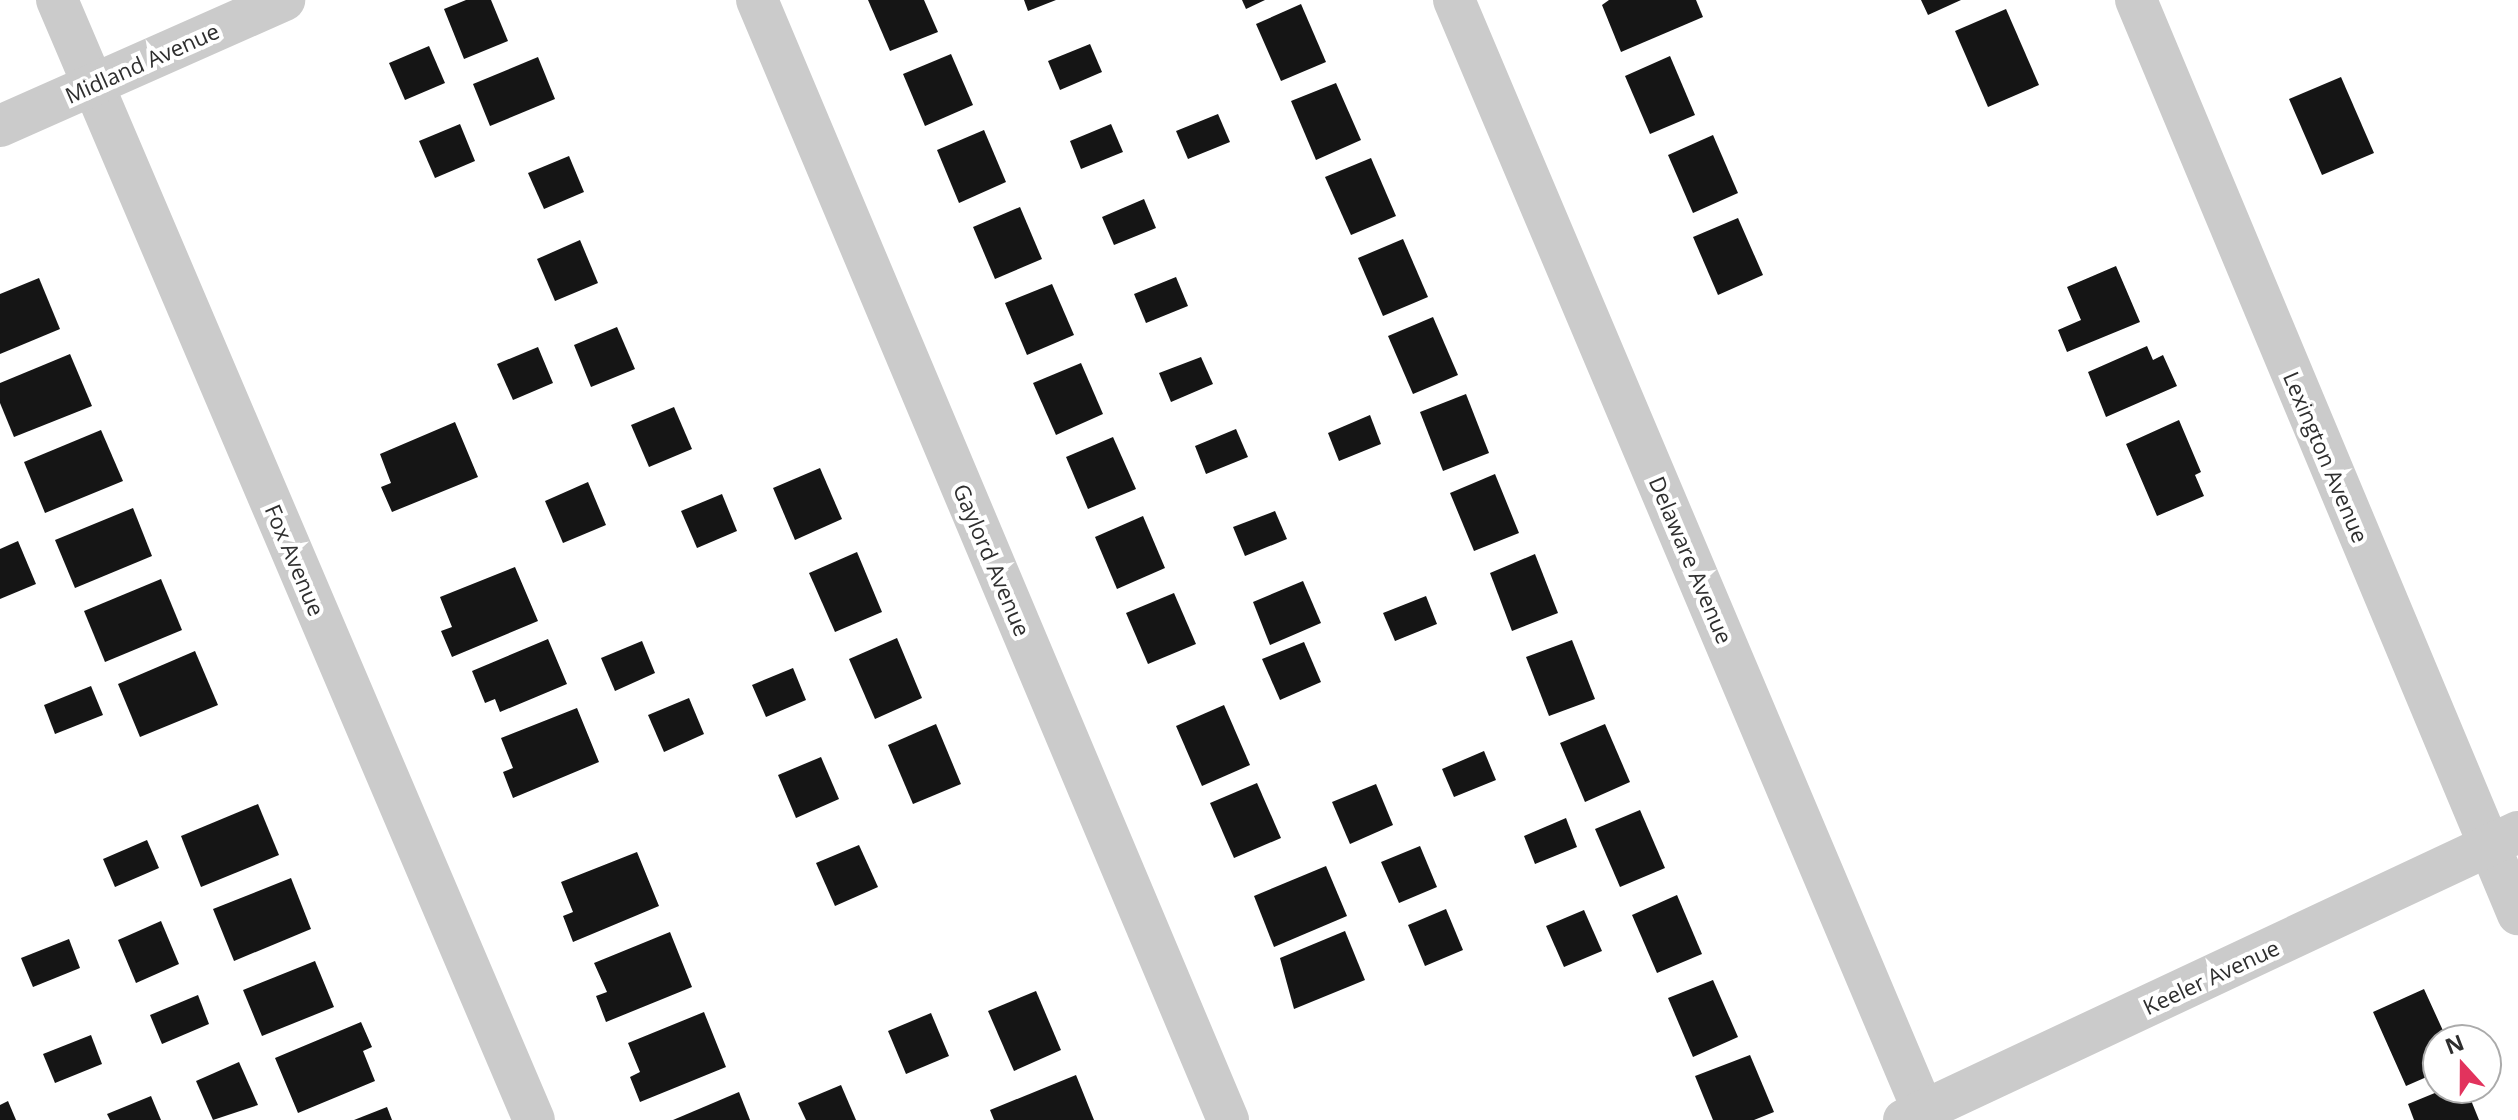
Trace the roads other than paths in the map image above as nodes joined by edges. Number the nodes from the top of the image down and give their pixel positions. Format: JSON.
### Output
{"nodes":[{"id":1,"x":57,"y":0,"type":"edge"},
{"id":2,"x":284,"y":0,"type":"edge"},
{"id":3,"x":757,"y":0,"type":"edge"},
{"id":4,"x":1454,"y":0,"type":"edge"},
{"id":5,"x":2136,"y":0,"type":"edge"},
{"id":6,"x":92,"y":85,"type":"junction"},
{"id":7,"x":0,"y":126,"type":"edge"},
{"id":8,"x":2504,"y":839,"type":"edge"},
{"id":9,"x":2518,"y":914,"type":"edge"},
{"id":10,"x":1918,"y":1117,"type":"edge"},
{"id":11,"x":534,"y":1120,"type":"edge"},
{"id":12,"x":1228,"y":1120,"type":"edge"}],
"edges":[{"from":1,"to":6,"type":"street","name":"Fox Avenue"},
{"from":2,"to":6,"type":"street","name":"Midland Avenue"},
{"from":3,"to":12,"type":"street","name":"Gaylord Avenue"},
{"from":4,"to":10,"type":"street","name":"Delaware Avenue"},
{"from":5,"to":8,"type":"street","name":"Lexington Avenue"},
{"from":6,"to":7,"type":"street","name":"Midland Avenue"},
{"from":6,"to":11,"type":"street","name":"Fox Avenue"},
{"from":8,"to":9,"type":"street","name":"Lexington Avenue"},
{"from":8,"to":10,"type":"street","name":"Keeler Avenue"}]}
